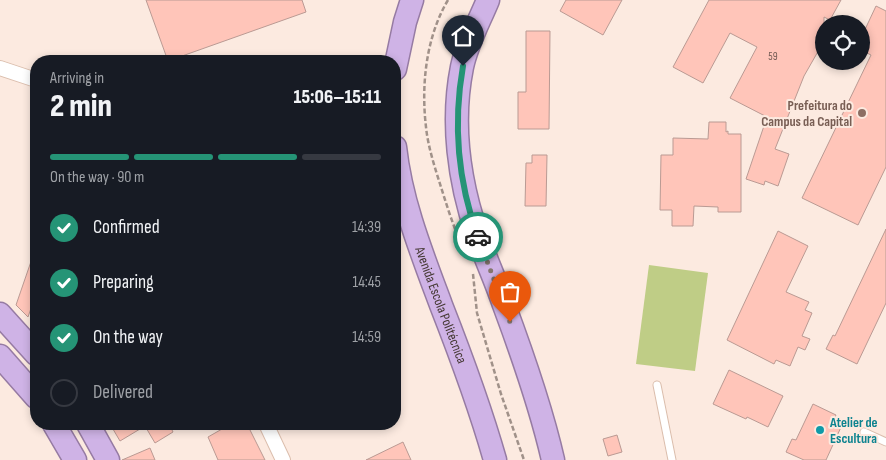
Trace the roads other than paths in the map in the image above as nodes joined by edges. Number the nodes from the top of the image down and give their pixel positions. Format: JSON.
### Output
{"nodes":[{"id":1,"x":412,"y":0,"type":"edge"},
{"id":2,"x":488,"y":0,"type":"edge"},
{"id":3,"x":397,"y":55,"type":"edge"},
{"id":4,"x":0,"y":68,"type":"edge"},
{"id":5,"x":30,"y":78,"type":"edge"},
{"id":6,"x":401,"y":182,"type":"edge"},
{"id":7,"x":0,"y":314,"type":"edge"},
{"id":8,"x":30,"y":347,"type":"edge"},
{"id":9,"x":0,"y":356,"type":"edge"},
{"id":10,"x":657,"y":385,"type":"dead end"},
{"id":11,"x":30,"y":391,"type":"edge"},
{"id":12,"x":58,"y":430,"type":"edge"},
{"id":13,"x":91,"y":430,"type":"edge"},
{"id":14,"x":269,"y":430,"type":"edge"},
{"id":15,"x":864,"y":432,"type":"dead end"},
{"id":16,"x":886,"y":442,"type":"edge"},
{"id":17,"x":75,"y":460,"type":"edge"},
{"id":18,"x":108,"y":460,"type":"edge"},
{"id":19,"x":283,"y":460,"type":"edge"},
{"id":20,"x":494,"y":460,"type":"edge"},
{"id":21,"x":553,"y":460,"type":"edge"},
{"id":22,"x":672,"y":460,"type":"edge"}],
"edges":[{"from":1,"to":3,"type":"highway"},
{"from":2,"to":21,"type":"highway"},
{"from":4,"to":5,"type":"street"},
{"from":6,"to":20,"type":"highway","name":"Avenida Escola Politécnica"},
{"from":7,"to":8,"type":"highway"},
{"from":9,"to":11,"type":"highway"},
{"from":10,"to":22,"type":"lane"},
{"from":12,"to":17,"type":"highway"},
{"from":13,"to":18,"type":"highway"},
{"from":14,"to":19,"type":"street"},
{"from":15,"to":16,"type":"lane"}]}
